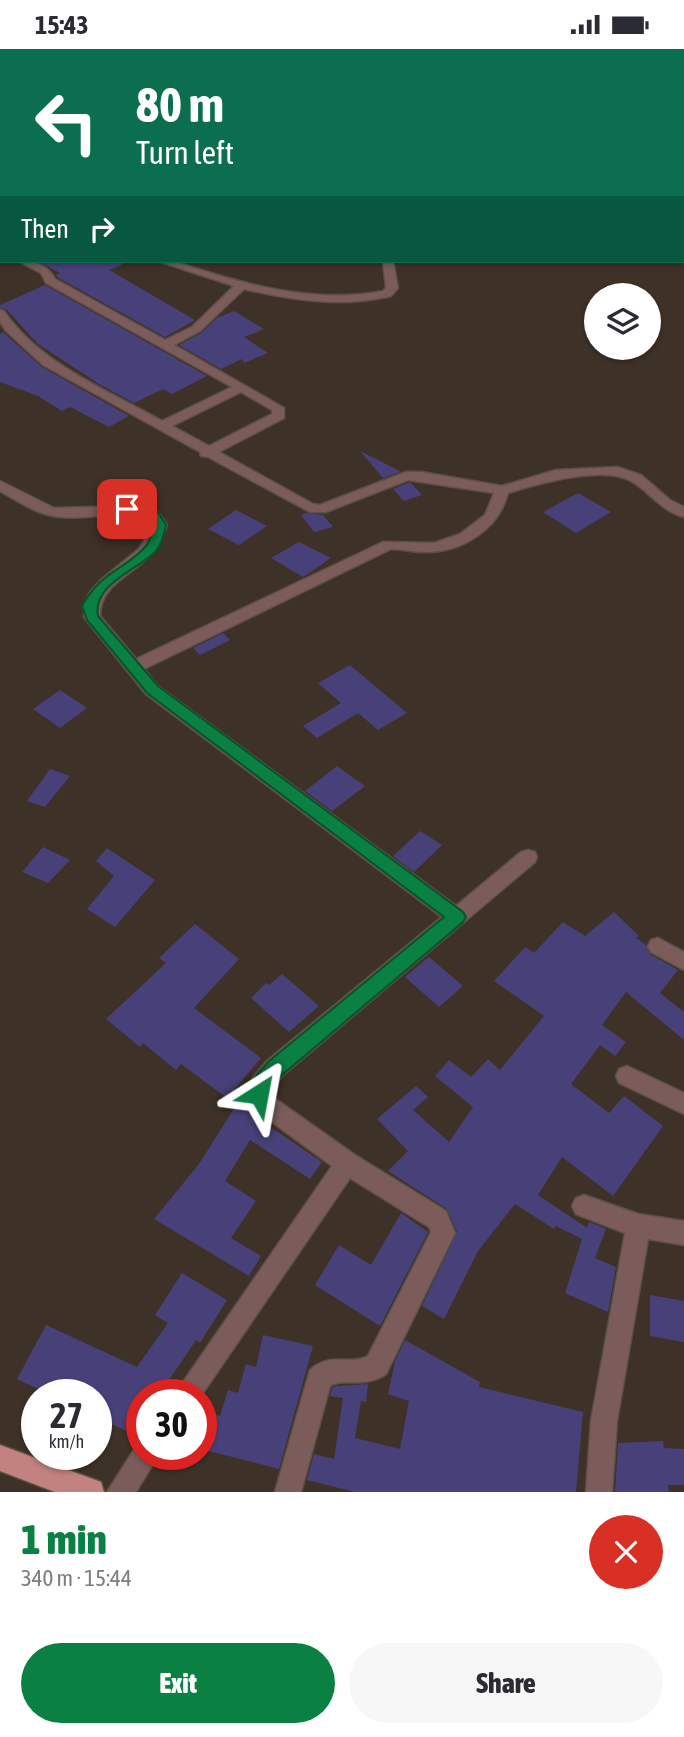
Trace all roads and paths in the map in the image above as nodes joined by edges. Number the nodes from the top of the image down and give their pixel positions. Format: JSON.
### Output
{"nodes":[{"id":1,"x":27,"y":263,"type":"edge"},
{"id":2,"x":169,"y":263,"type":"edge"},
{"id":3,"x":388,"y":263,"type":"edge"},
{"id":4,"x":242,"y":283,"type":"junction"},
{"id":5,"x":0,"y":313,"type":"edge"},
{"id":6,"x":5,"y":331,"type":"edge"},
{"id":7,"x":165,"y":345,"type":"junction"},
{"id":8,"x":240,"y":388,"type":"junction"},
{"id":9,"x":161,"y":426,"type":"junction"},
{"id":10,"x":206,"y":453,"type":"junction"},
{"id":11,"x":0,"y":485,"type":"edge"},
{"id":12,"x":502,"y":490,"type":"junction"},
{"id":13,"x":684,"y":513,"type":"edge"},
{"id":14,"x":134,"y":667,"type":"junction"},
{"id":15,"x":528,"y":857,"type":"dead end"},
{"id":16,"x":457,"y":917,"type":"junction"},
{"id":17,"x":658,"y":946,"type":"dead end"},
{"id":18,"x":684,"y":962,"type":"edge"},
{"id":19,"x":627,"y":1076,"type":"dead end"},
{"id":20,"x":684,"y":1104,"type":"edge"},
{"id":21,"x":346,"y":1163,"type":"junction"},
{"id":22,"x":584,"y":1206,"type":"dead end"},
{"id":23,"x":638,"y":1226,"type":"junction"},
{"id":24,"x":684,"y":1233,"type":"edge"},
{"id":25,"x":198,"y":1379,"type":"edge"},
{"id":26,"x":0,"y":1458,"type":"edge"},
{"id":27,"x":135,"y":1470,"type":"edge"},
{"id":28,"x":91,"y":1492,"type":"edge"},
{"id":29,"x":120,"y":1492,"type":"edge"},
{"id":30,"x":288,"y":1492,"type":"edge"},
{"id":31,"x":598,"y":1492,"type":"edge"}],
"edges":[{"from":1,"to":7,"type":"street"},
{"from":2,"to":4,"type":"street"},
{"from":3,"to":4,"type":"street"},
{"from":4,"to":7,"type":"street"},
{"from":5,"to":6,"type":"street"},
{"from":6,"to":9,"type":"street"},
{"from":7,"to":8,"type":"street"},
{"from":8,"to":9,"type":"street"},
{"from":8,"to":10,"type":"street"},
{"from":9,"to":10,"type":"street"},
{"from":10,"to":12,"type":"street"},
{"from":11,"to":14,"type":"street"},
{"from":12,"to":13,"type":"street"},
{"from":12,"to":14,"type":"street"},
{"from":14,"to":16,"type":"street"},
{"from":15,"to":16,"type":"street"},
{"from":16,"to":21,"type":"street"},
{"from":17,"to":18,"type":"street"},
{"from":19,"to":20,"type":"street"},
{"from":21,"to":25,"type":"street"},
{"from":21,"to":30,"type":"street"},
{"from":22,"to":23,"type":"street"},
{"from":23,"to":24,"type":"street"},
{"from":23,"to":31,"type":"street"},
{"from":26,"to":28,"type":"main road"},
{"from":27,"to":29,"type":"street"}]}
